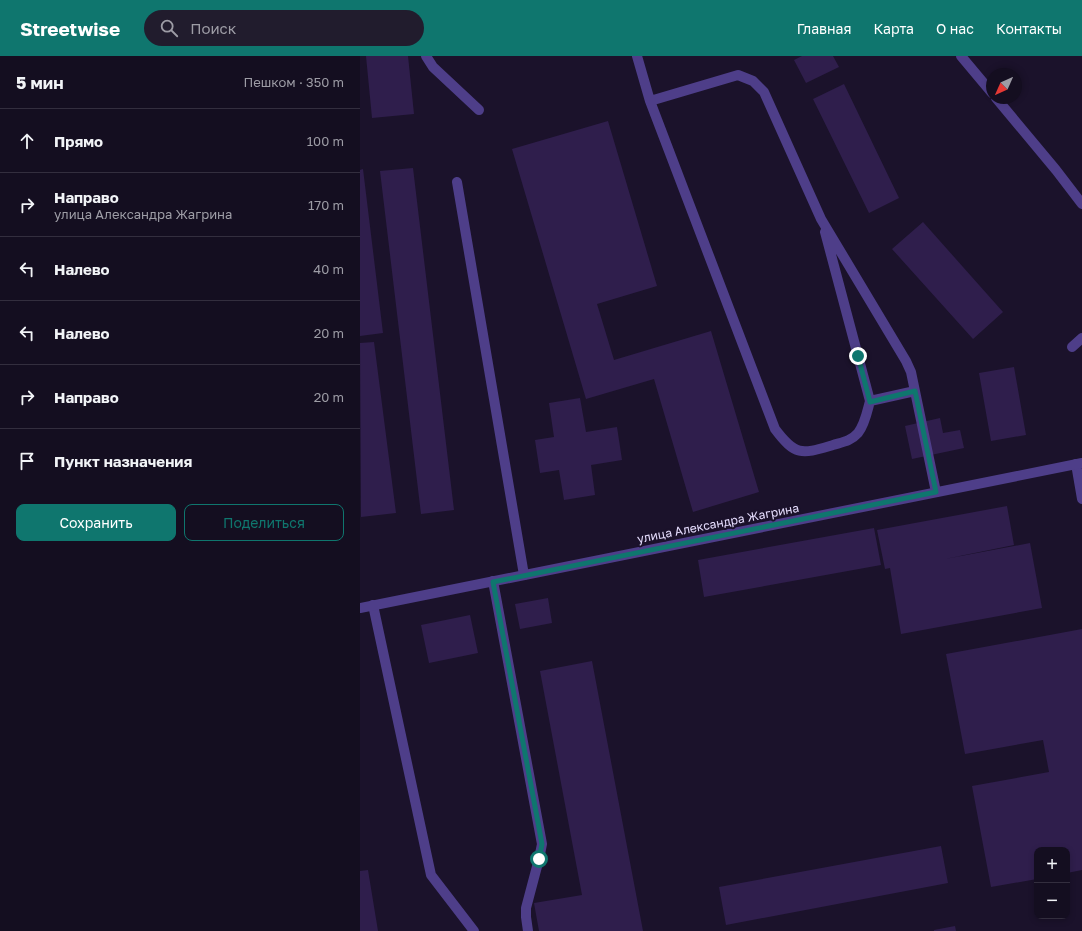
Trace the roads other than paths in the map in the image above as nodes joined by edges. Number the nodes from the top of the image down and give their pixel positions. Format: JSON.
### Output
{"nodes":[{"id":1,"x":426,"y":56,"type":"edge"},
{"id":2,"x":637,"y":56,"type":"edge"},
{"id":3,"x":961,"y":56,"type":"edge"},
{"id":4,"x":986,"y":86,"type":"edge"},
{"id":5,"x":650,"y":101,"type":"junction"},
{"id":6,"x":1001,"y":104,"type":"edge"},
{"id":7,"x":479,"y":110,"type":"dead end"},
{"id":8,"x":457,"y":182,"type":"dead end"},
{"id":9,"x":1082,"y":204,"type":"edge"},
{"id":10,"x":821,"y":219,"type":"junction"},
{"id":11,"x":1082,"y":338,"type":"edge"},
{"id":12,"x":1072,"y":347,"type":"dead end"},
{"id":13,"x":915,"y":391,"type":"junction"},
{"id":14,"x":870,"y":402,"type":"junction"},
{"id":15,"x":1079,"y":464,"type":"edge"},
{"id":16,"x":936,"y":492,"type":"junction"},
{"id":17,"x":1082,"y":499,"type":"edge"},
{"id":18,"x":524,"y":575,"type":"junction"},
{"id":19,"x":493,"y":582,"type":"junction"},
{"id":20,"x":373,"y":605,"type":"junction"},
{"id":21,"x":360,"y":608,"type":"edge"},
{"id":22,"x":474,"y":931,"type":"edge"},
{"id":23,"x":528,"y":931,"type":"edge"}],
"edges":[{"from":1,"to":7,"type":"street"},
{"from":2,"to":5,"type":"street"},
{"from":3,"to":4,"type":"street"},
{"from":5,"to":10,"type":"street"},
{"from":5,"to":14,"type":"street"},
{"from":6,"to":9,"type":"street"},
{"from":8,"to":18,"type":"street"},
{"from":10,"to":13,"type":"street"},
{"from":10,"to":14,"type":"street"},
{"from":11,"to":12,"type":"street"},
{"from":13,"to":14,"type":"street"},
{"from":13,"to":16,"type":"street"},
{"from":15,"to":16,"type":"street","name":"улица Александра Жагрина"},
{"from":15,"to":17,"type":"street"},
{"from":16,"to":18,"type":"street","name":"улица Александра Жагрина"},
{"from":18,"to":19,"type":"street","name":"улица Александра Жагрина"},
{"from":19,"to":20,"type":"street","name":"улица Александра Жагрина"},
{"from":19,"to":23,"type":"street"},
{"from":20,"to":21,"type":"street","name":"улица Александра Жагрина"},
{"from":20,"to":22,"type":"street"}]}
